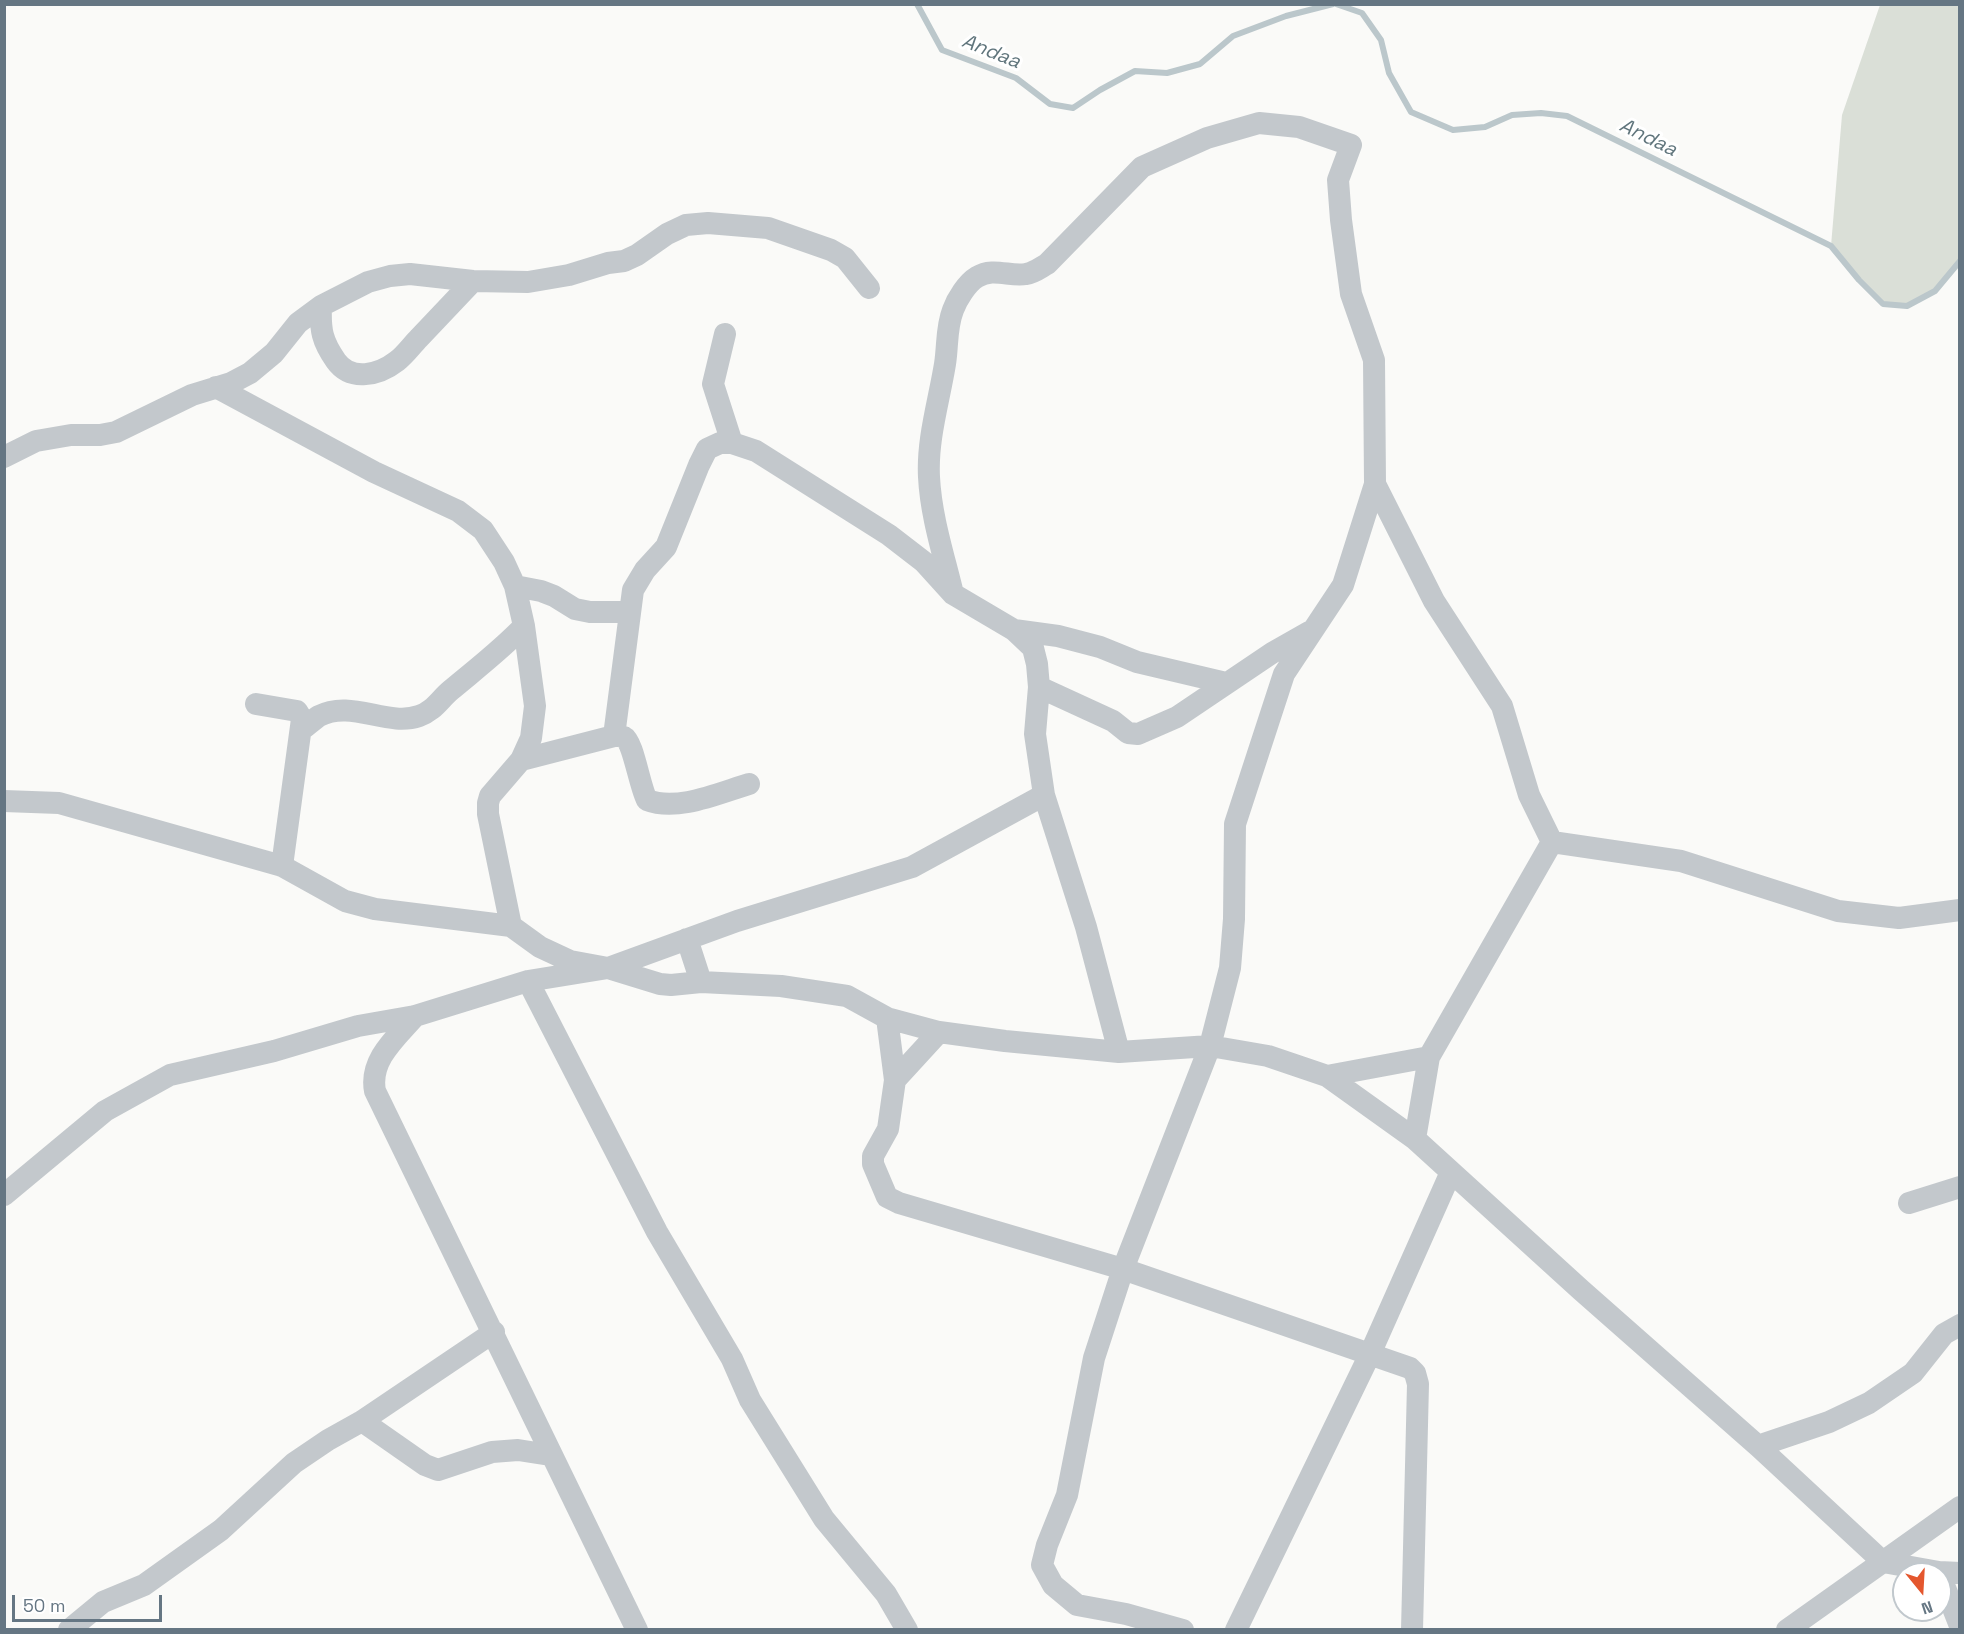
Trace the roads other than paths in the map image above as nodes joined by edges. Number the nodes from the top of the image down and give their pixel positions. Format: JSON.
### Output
{"nodes":[{"id":1,"x":473,"y":281,"type":"junction"},
{"id":2,"x":869,"y":288,"type":"dead end"},
{"id":3,"x":321,"y":306,"type":"junction"},
{"id":4,"x":725,"y":334,"type":"dead end"},
{"id":5,"x":216,"y":387,"type":"junction"},
{"id":6,"x":732,"y":443,"type":"junction"},
{"id":7,"x":4,"y":457,"type":"edge"},
{"id":8,"x":1375,"y":484,"type":"junction"},
{"id":9,"x":515,"y":586,"type":"junction"},
{"id":10,"x":953,"y":594,"type":"junction"},
{"id":11,"x":630,"y":612,"type":"junction"},
{"id":12,"x":524,"y":626,"type":"junction"},
{"id":13,"x":1014,"y":630,"type":"junction"},
{"id":14,"x":1313,"y":630,"type":"junction"},
{"id":15,"x":1226,"y":682,"type":"junction"},
{"id":16,"x":1039,"y":687,"type":"junction"},
{"id":17,"x":256,"y":704,"type":"dead end"},
{"id":18,"x":301,"y":730,"type":"junction"},
{"id":19,"x":614,"y":736,"type":"junction"},
{"id":20,"x":521,"y":760,"type":"junction"},
{"id":21,"x":749,"y":784,"type":"dead end"},
{"id":22,"x":1044,"y":795,"type":"junction"},
{"id":23,"x":4,"y":801,"type":"edge"},
{"id":24,"x":1552,"y":842,"type":"junction"},
{"id":25,"x":282,"y":866,"type":"junction"},
{"id":26,"x":1959,"y":910,"type":"edge"},
{"id":27,"x":511,"y":926,"type":"junction"},
{"id":28,"x":687,"y":939,"type":"junction"},
{"id":29,"x":608,"y":968,"type":"junction"},
{"id":30,"x":528,"y":981,"type":"junction"},
{"id":31,"x":701,"y":982,"type":"junction"},
{"id":32,"x":415,"y":1016,"type":"junction"},
{"id":33,"x":887,"y":1018,"type":"junction"},
{"id":34,"x":358,"y":1026,"type":"junction"},
{"id":35,"x":939,"y":1032,"type":"junction"},
{"id":36,"x":1210,"y":1046,"type":"junction"},
{"id":37,"x":1119,"y":1052,"type":"junction"},
{"id":38,"x":380,"y":1056,"type":"junction"},
{"id":39,"x":1429,"y":1057,"type":"junction"},
{"id":40,"x":1327,"y":1076,"type":"junction"},
{"id":41,"x":895,"y":1080,"type":"junction"},
{"id":42,"x":1415,"y":1139,"type":"junction"},
{"id":43,"x":1451,"y":1172,"type":"junction"},
{"id":44,"x":1959,"y":1187,"type":"edge"},
{"id":45,"x":4,"y":1195,"type":"edge"},
{"id":46,"x":1909,"y":1203,"type":"dead end"},
{"id":47,"x":1123,"y":1269,"type":"junction"},
{"id":48,"x":1959,"y":1325,"type":"edge"},
{"id":49,"x":494,"y":1332,"type":"junction"},
{"id":50,"x":1370,"y":1354,"type":"junction"},
{"id":51,"x":362,"y":1421,"type":"junction"},
{"id":52,"x":1758,"y":1446,"type":"junction"},
{"id":53,"x":550,"y":1455,"type":"junction"},
{"id":54,"x":1959,"y":1507,"type":"edge"},
{"id":55,"x":1883,"y":1562,"type":"junction"},
{"id":56,"x":1892,"y":1564,"type":"edge"},
{"id":57,"x":1952,"y":1600,"type":"edge"},
{"id":58,"x":1959,"y":1626,"type":"edge"},
{"id":59,"x":69,"y":1629,"type":"edge"},
{"id":60,"x":637,"y":1629,"type":"edge"},
{"id":61,"x":907,"y":1629,"type":"edge"},
{"id":62,"x":1183,"y":1629,"type":"edge"},
{"id":63,"x":1236,"y":1629,"type":"edge"},
{"id":64,"x":1412,"y":1629,"type":"edge"},
{"id":65,"x":1787,"y":1629,"type":"edge"}],
"edges":[{"from":1,"to":2,"type":"street"},
{"from":1,"to":3,"type":"street"},
{"from":1,"to":3,"type":"street"},
{"from":3,"to":5,"type":"street"},
{"from":4,"to":6,"type":"street"},
{"from":5,"to":7,"type":"street"},
{"from":5,"to":9,"type":"street"},
{"from":6,"to":10,"type":"street"},
{"from":6,"to":11,"type":"street"},
{"from":8,"to":10,"type":"street"},
{"from":8,"to":14,"type":"street"},
{"from":8,"to":24,"type":"street"},
{"from":9,"to":11,"type":"street"},
{"from":9,"to":12,"type":"street"},
{"from":10,"to":13,"type":"street"},
{"from":11,"to":19,"type":"street"},
{"from":12,"to":18,"type":"street"},
{"from":12,"to":20,"type":"street"},
{"from":13,"to":15,"type":"street"},
{"from":13,"to":16,"type":"street"},
{"from":14,"to":15,"type":"street"},
{"from":14,"to":36,"type":"street"},
{"from":15,"to":16,"type":"street"},
{"from":16,"to":22,"type":"street"},
{"from":17,"to":18,"type":"street"},
{"from":18,"to":25,"type":"street"},
{"from":19,"to":20,"type":"street"},
{"from":19,"to":21,"type":"street"},
{"from":20,"to":27,"type":"street"},
{"from":22,"to":28,"type":"street"},
{"from":22,"to":37,"type":"street"},
{"from":23,"to":25,"type":"street"},
{"from":24,"to":26,"type":"street"},
{"from":24,"to":39,"type":"street"},
{"from":25,"to":27,"type":"street"},
{"from":27,"to":29,"type":"street"},
{"from":28,"to":29,"type":"street"},
{"from":28,"to":31,"type":"street"},
{"from":29,"to":30,"type":"street"},
{"from":29,"to":31,"type":"street"},
{"from":30,"to":32,"type":"street"},
{"from":30,"to":61,"type":"street"},
{"from":31,"to":33,"type":"street"},
{"from":32,"to":34,"type":"street"},
{"from":32,"to":38,"type":"street"},
{"from":33,"to":35,"type":"street"},
{"from":33,"to":41,"type":"street"},
{"from":34,"to":38,"type":"street"},
{"from":34,"to":45,"type":"street"},
{"from":35,"to":37,"type":"street"},
{"from":35,"to":41,"type":"street"},
{"from":36,"to":37,"type":"street"},
{"from":36,"to":40,"type":"street"},
{"from":36,"to":47,"type":"street"},
{"from":38,"to":49,"type":"street"},
{"from":39,"to":40,"type":"street"},
{"from":39,"to":42,"type":"street"},
{"from":40,"to":42,"type":"street"},
{"from":41,"to":47,"type":"street"},
{"from":42,"to":43,"type":"street"},
{"from":43,"to":50,"type":"street"},
{"from":43,"to":52,"type":"street"},
{"from":44,"to":46,"type":"street"},
{"from":47,"to":50,"type":"street"},
{"from":47,"to":62,"type":"street"},
{"from":48,"to":52,"type":"street"},
{"from":49,"to":51,"type":"street"},
{"from":49,"to":53,"type":"street"},
{"from":50,"to":63,"type":"street"},
{"from":50,"to":64,"type":"street"},
{"from":51,"to":53,"type":"street"},
{"from":51,"to":59,"type":"street"},
{"from":52,"to":55,"type":"street"},
{"from":53,"to":60,"type":"street"},
{"from":54,"to":55,"type":"street"},
{"from":55,"to":56,"type":"street"},
{"from":55,"to":65,"type":"street"},
{"from":57,"to":58,"type":"street"}]}
